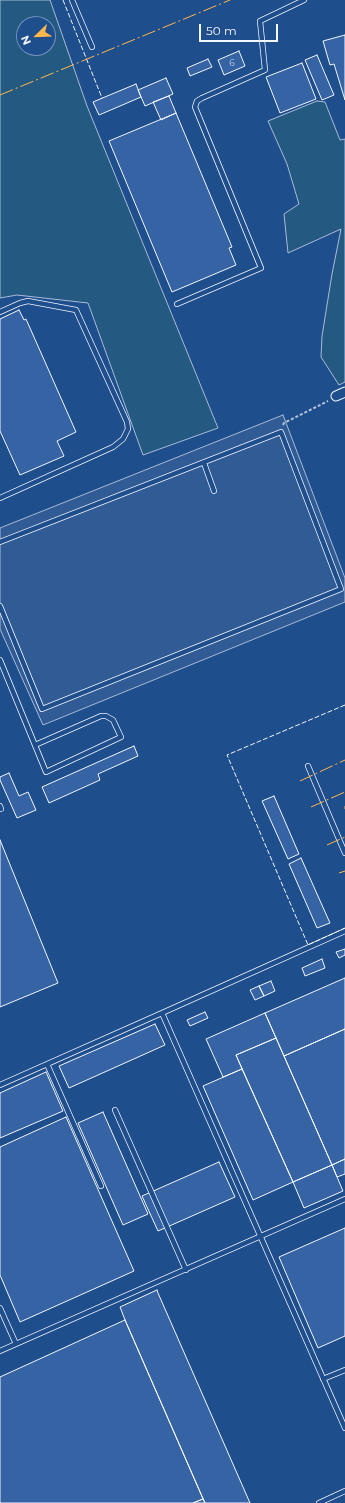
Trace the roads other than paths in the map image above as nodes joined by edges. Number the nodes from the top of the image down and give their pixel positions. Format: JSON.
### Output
{"nodes":[{"id":1,"x":72,"y":0,"type":"edge"},
{"id":2,"x":304,"y":0,"type":"edge"},
{"id":3,"x":92,"y":47,"type":"dead end"},
{"id":4,"x":177,"y":304,"type":"dead end"},
{"id":5,"x":0,"y":312,"type":"edge"},
{"id":6,"x":345,"y":392,"type":"edge"},
{"id":7,"x":336,"y":396,"type":"road end"},
{"id":8,"x":204,"y":463,"type":"junction"},
{"id":9,"x":214,"y":491,"type":"dead end"},
{"id":10,"x":0,"y":498,"type":"edge"},
{"id":11,"x":0,"y":542,"type":"edge"},
{"id":12,"x":0,"y":606,"type":"edge"},
{"id":13,"x":0,"y":660,"type":"edge"},
{"id":14,"x":35,"y":745,"type":"junction"},
{"id":15,"x":308,"y":766,"type":"dead end"},
{"id":16,"x":345,"y":853,"type":"edge"},
{"id":17,"x":345,"y":931,"type":"edge"},
{"id":18,"x":162,"y":1014,"type":"junction"},
{"id":19,"x":47,"y":1064,"type":"junction"},
{"id":20,"x":0,"y":1085,"type":"edge"},
{"id":21,"x":115,"y":1110,"type":"dead end"},
{"id":22,"x":101,"y":1186,"type":"dead end"},
{"id":23,"x":345,"y":1199,"type":"edge"},
{"id":24,"x":260,"y":1237,"type":"junction"},
{"id":25,"x":186,"y":1270,"type":"junction"},
{"id":26,"x":0,"y":1308,"type":"edge"},
{"id":27,"x":16,"y":1344,"type":"junction"},
{"id":28,"x":0,"y":1352,"type":"edge"},
{"id":29,"x":345,"y":1370,"type":"edge"},
{"id":30,"x":323,"y":1379,"type":"junction"},
{"id":31,"x":345,"y":1428,"type":"edge"},
{"id":32,"x":345,"y":1491,"type":"edge"},
{"id":33,"x":319,"y":1503,"type":"edge"}],
"edges":[{"from":1,"to":3,"type":"lane"},
{"from":2,"to":4,"type":"lane"},
{"from":5,"to":10,"type":"lane"},
{"from":6,"to":7,"type":"street"},
{"from":8,"to":9,"type":"lane"},
{"from":8,"to":11,"type":"lane"},
{"from":8,"to":12,"type":"lane"},
{"from":13,"to":14,"type":"lane"},
{"from":14,"to":14,"type":"lane"},
{"from":15,"to":16,"type":"lane"},
{"from":17,"to":18,"type":"lane"},
{"from":18,"to":19,"type":"lane"},
{"from":18,"to":24,"type":"lane"},
{"from":19,"to":20,"type":"lane"},
{"from":19,"to":22,"type":"lane"},
{"from":21,"to":25,"type":"lane"},
{"from":23,"to":24,"type":"lane"},
{"from":24,"to":25,"type":"lane"},
{"from":24,"to":30,"type":"lane"},
{"from":25,"to":27,"type":"lane"},
{"from":26,"to":27,"type":"lane"},
{"from":27,"to":28,"type":"lane"},
{"from":29,"to":30,"type":"lane"},
{"from":30,"to":31,"type":"lane"},
{"from":32,"to":33,"type":"lane"}]}
